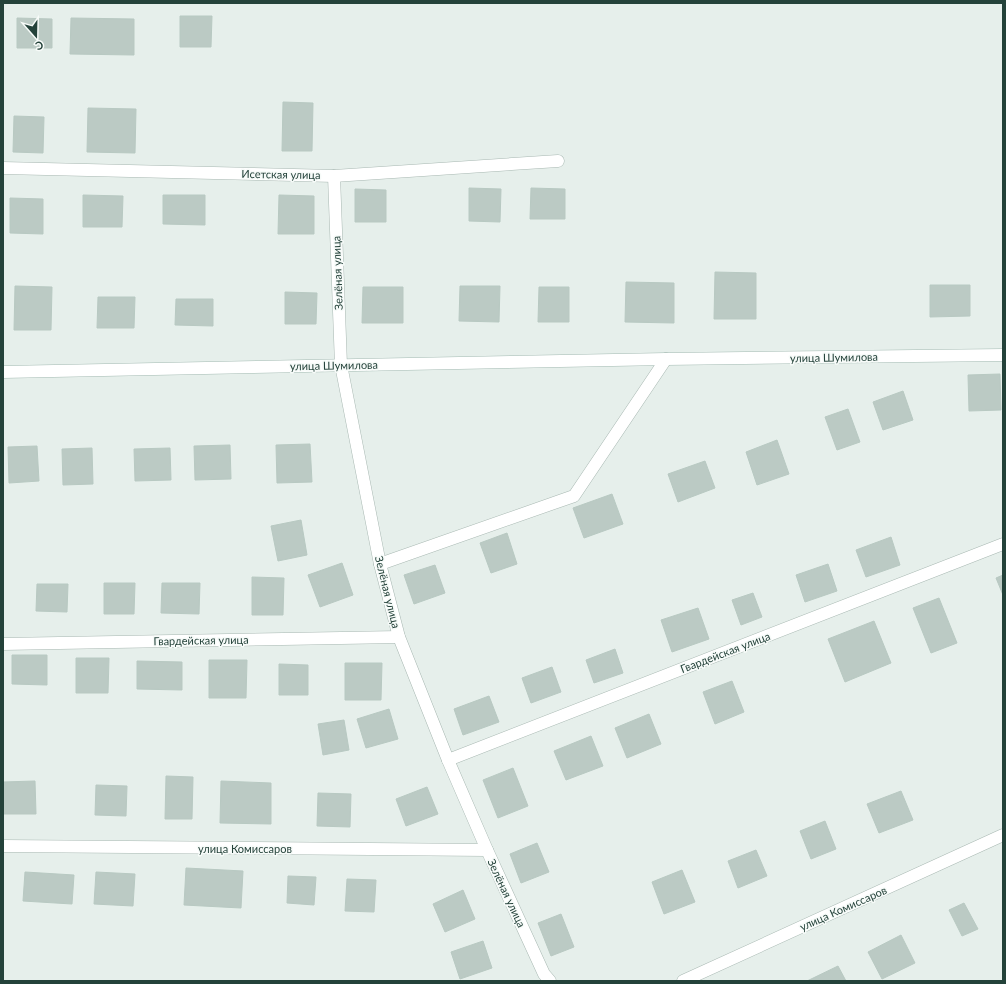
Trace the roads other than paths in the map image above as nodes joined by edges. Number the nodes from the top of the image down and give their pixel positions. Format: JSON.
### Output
{"nodes":[{"id":1,"x":558,"y":161,"type":"dead end"},
{"id":2,"x":3,"y":168,"type":"edge"},
{"id":3,"x":334,"y":176,"type":"junction"},
{"id":4,"x":1003,"y":354,"type":"edge"},
{"id":5,"x":666,"y":359,"type":"junction"},
{"id":6,"x":341,"y":365,"type":"junction"},
{"id":7,"x":3,"y":372,"type":"edge"},
{"id":8,"x":1003,"y":544,"type":"edge"},
{"id":9,"x":380,"y":564,"type":"junction"},
{"id":10,"x":399,"y":637,"type":"junction"},
{"id":11,"x":3,"y":644,"type":"edge"},
{"id":12,"x":448,"y":760,"type":"junction"},
{"id":13,"x":1003,"y":835,"type":"edge"},
{"id":14,"x":3,"y":846,"type":"edge"},
{"id":15,"x":487,"y":850,"type":"junction"},
{"id":16,"x":550,"y":981,"type":"edge"},
{"id":17,"x":683,"y":981,"type":"edge"}],
"edges":[{"from":1,"to":3,"type":"street","name":"Исетская улица"},
{"from":2,"to":3,"type":"street","name":"Исетская улица"},
{"from":3,"to":6,"type":"street","name":"Зелёная улица"},
{"from":4,"to":5,"type":"street","name":"улица Шумилова"},
{"from":5,"to":6,"type":"street","name":"улица Шумилова"},
{"from":5,"to":9,"type":"street"},
{"from":6,"to":7,"type":"street","name":"улица Шумилова"},
{"from":6,"to":9,"type":"street","name":"Зелёная улица"},
{"from":8,"to":12,"type":"street","name":"Гвардейская улица"},
{"from":9,"to":10,"type":"street","name":"Зелёная улица"},
{"from":10,"to":11,"type":"street","name":"Гвардейская улица"},
{"from":10,"to":12,"type":"street","name":"Зелёная улица"},
{"from":12,"to":15,"type":"street","name":"Зелёная улица"},
{"from":13,"to":17,"type":"street","name":"улица Комиссаров"},
{"from":14,"to":15,"type":"street","name":"улица Комиссаров"},
{"from":15,"to":16,"type":"street","name":"Зелёная улица"}]}
